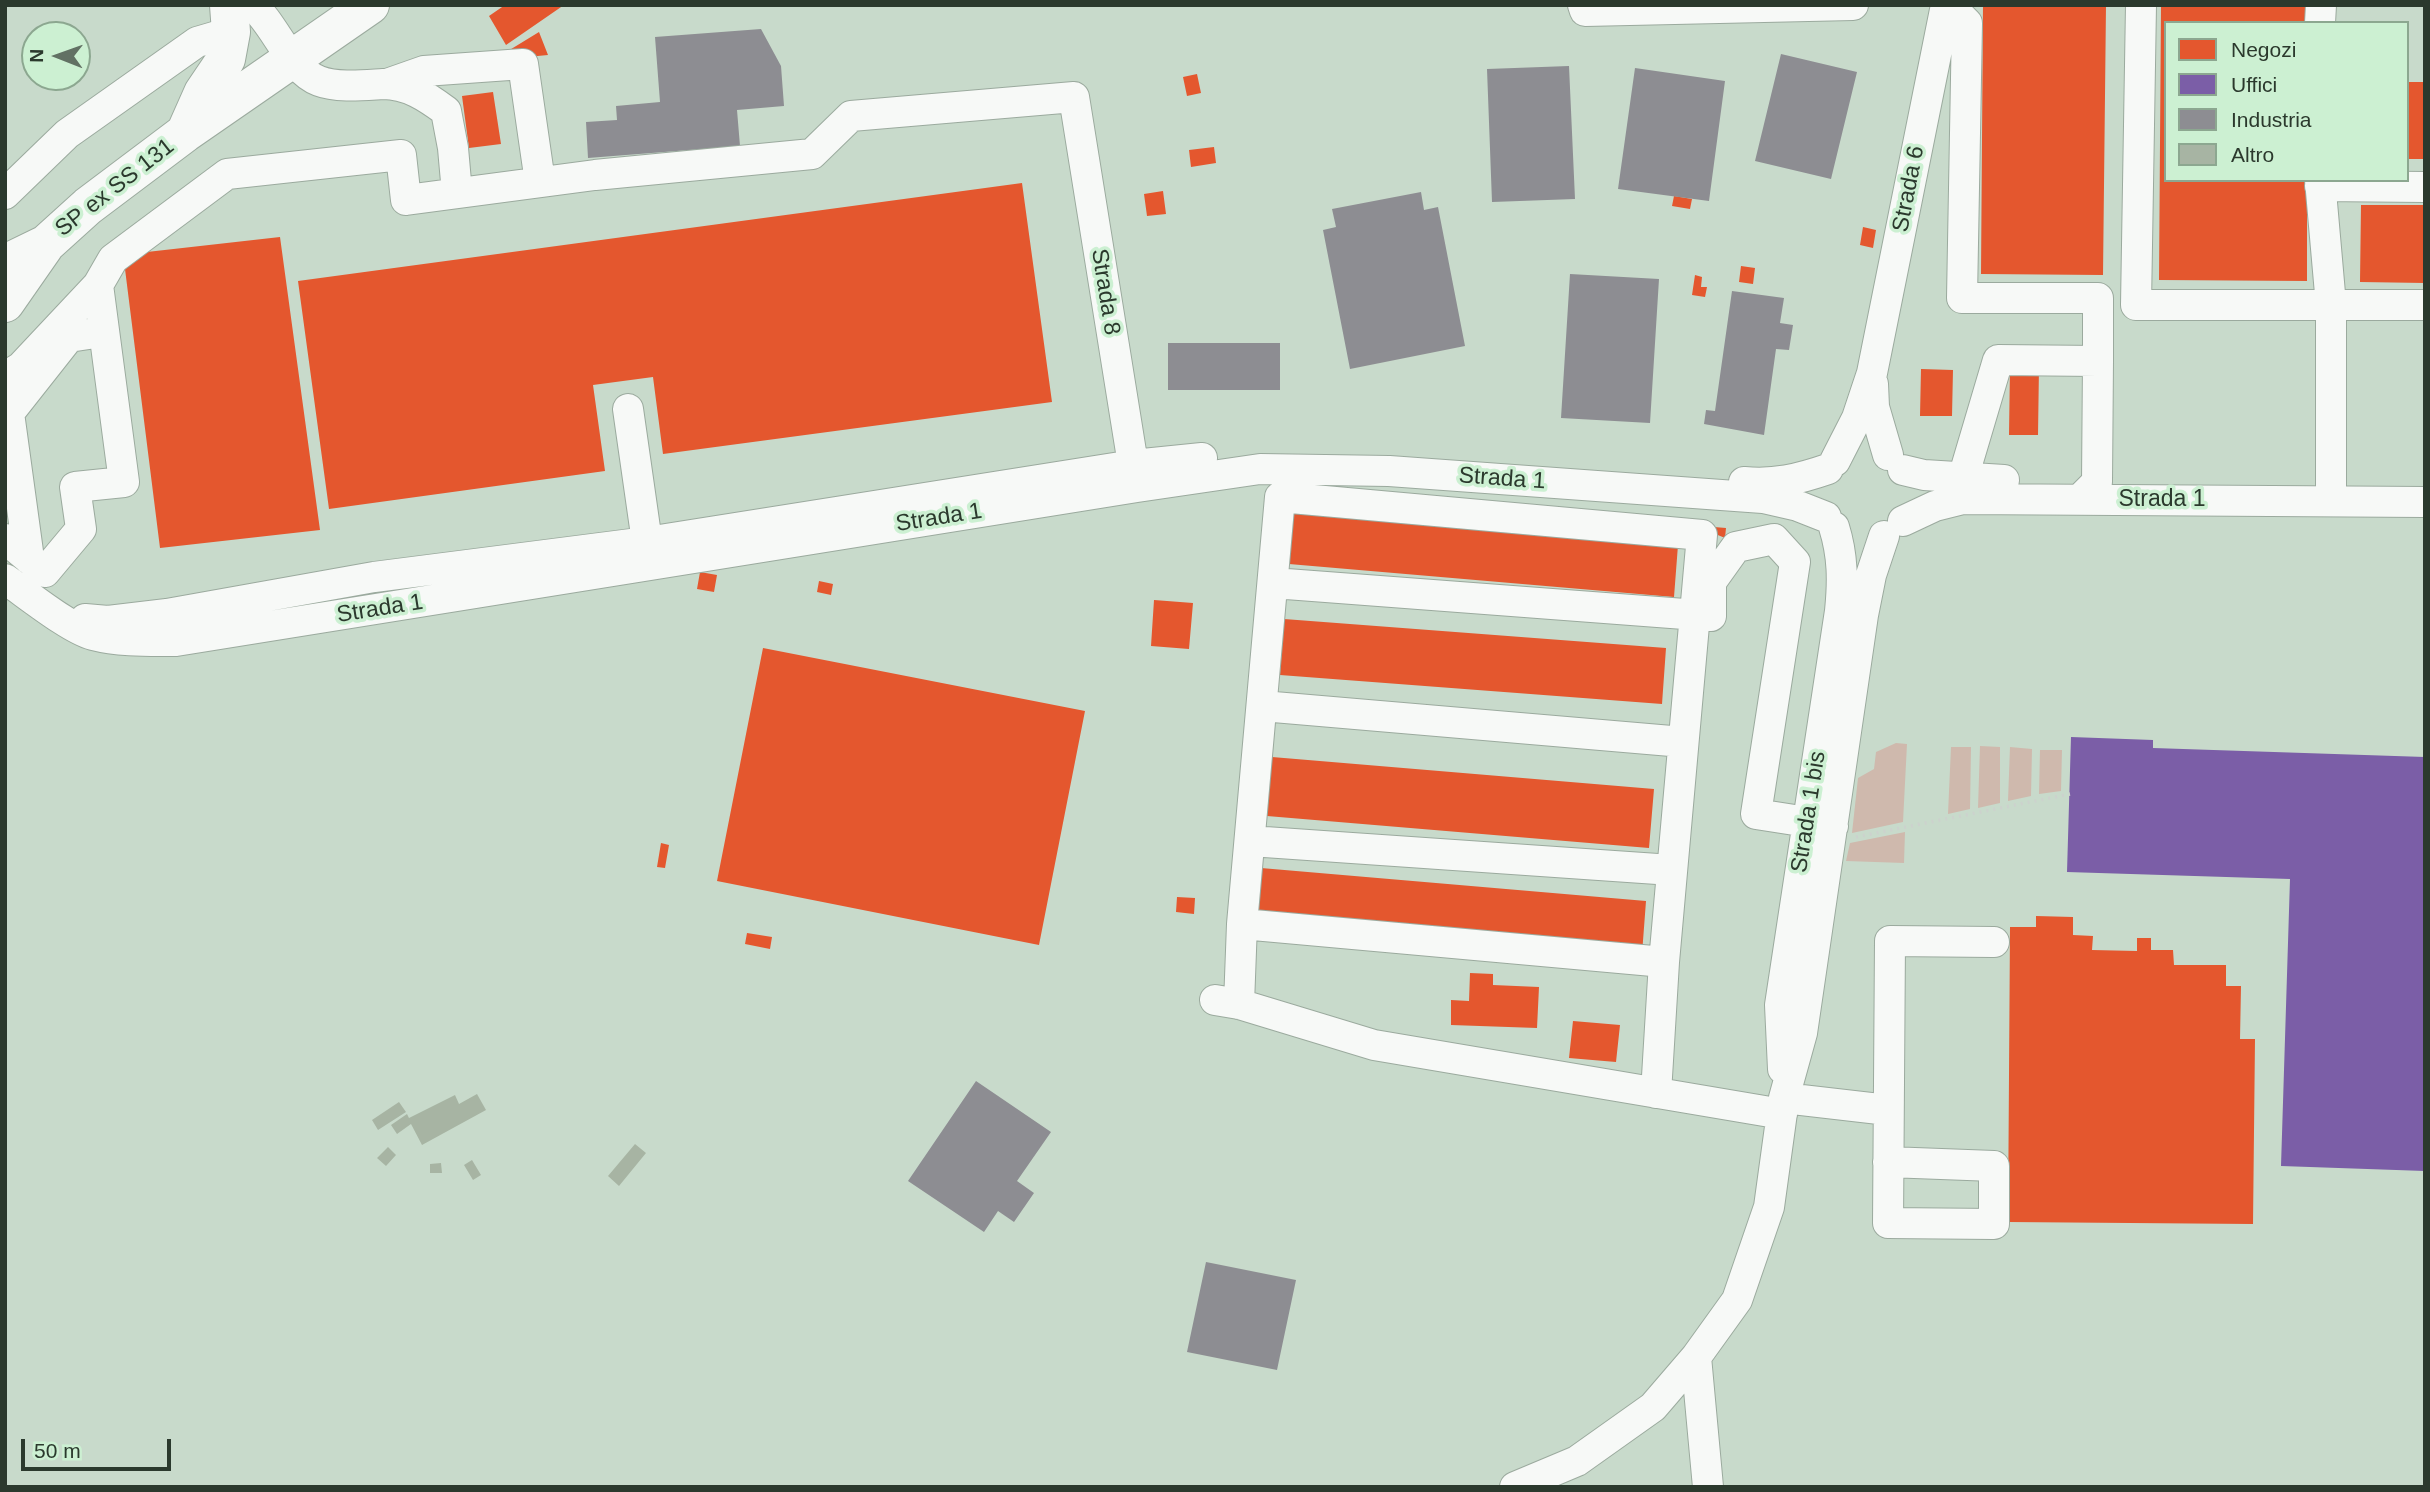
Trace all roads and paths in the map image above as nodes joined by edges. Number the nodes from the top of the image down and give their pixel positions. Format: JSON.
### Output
{"nodes":[{"id":1,"x":370,"y":5,"type":"edge"},
{"id":2,"x":1583,"y":5,"type":"edge"},
{"id":3,"x":1853,"y":5,"type":"edge"},
{"id":4,"x":1948,"y":5,"type":"edge"},
{"id":5,"x":2141,"y":5,"type":"edge"},
{"id":6,"x":237,"y":14,"type":"edge"},
{"id":7,"x":293,"y":58,"type":"junction"},
{"id":8,"x":387,"y":84,"type":"junction"},
{"id":9,"x":185,"y":133,"type":"junction"},
{"id":10,"x":540,"y":182,"type":"junction"},
{"id":11,"x":2320,"y":183,"type":"edge"},
{"id":12,"x":2425,"y":187,"type":"edge"},
{"id":13,"x":457,"y":193,"type":"junction"},
{"id":14,"x":5,"y":194,"type":"edge"},
{"id":15,"x":97,"y":285,"type":"junction"},
{"id":16,"x":6,"y":296,"type":"edge"},
{"id":17,"x":2331,"y":305,"type":"junction"},
{"id":18,"x":2425,"y":305,"type":"edge"},
{"id":19,"x":102,"y":332,"type":"junction"},
{"id":20,"x":2098,"y":361,"type":"junction"},
{"id":21,"x":1872,"y":373,"type":"junction"},
{"id":22,"x":5,"y":377,"type":"edge"},
{"id":23,"x":628,"y":409,"type":"dead end"},
{"id":24,"x":1895,"y":462,"type":"junction"},
{"id":25,"x":1831,"y":465,"type":"junction"},
{"id":26,"x":1135,"y":476,"type":"junction"},
{"id":27,"x":1963,"y":478,"type":"junction"},
{"id":28,"x":2425,"y":485,"type":"edge"},
{"id":29,"x":2089,"y":491,"type":"junction"},
{"id":30,"x":2331,"y":493,"type":"junction"},
{"id":31,"x":2425,"y":502,"type":"edge"},
{"id":32,"x":1830,"y":522,"type":"junction"},
{"id":33,"x":1893,"y":528,"type":"junction"},
{"id":34,"x":5,"y":539,"type":"edge"},
{"id":35,"x":647,"y":542,"type":"junction"},
{"id":36,"x":29,"y":559,"type":"junction"},
{"id":37,"x":5,"y":579,"type":"edge"},
{"id":38,"x":1273,"y":583,"type":"junction"},
{"id":39,"x":1695,"y":614,"type":"junction"},
{"id":40,"x":60,"y":617,"type":"junction"},
{"id":41,"x":1262,"y":706,"type":"junction"},
{"id":42,"x":1684,"y":742,"type":"junction"},
{"id":43,"x":2070,"y":794,"type":"dead end"},
{"id":44,"x":1823,"y":830,"type":"junction"},
{"id":45,"x":1250,"y":841,"type":"junction"},
{"id":46,"x":1672,"y":870,"type":"junction"},
{"id":47,"x":1242,"y":924,"type":"junction"},
{"id":48,"x":1994,"y":943,"type":"dead end"},
{"id":49,"x":1664,"y":962,"type":"junction"},
{"id":50,"x":1656,"y":1093,"type":"junction"},
{"id":51,"x":1783,"y":1106,"type":"junction"},
{"id":52,"x":1888,"y":1110,"type":"junction"},
{"id":53,"x":1888,"y":1162,"type":"dead end"},
{"id":54,"x":1696,"y":1357,"type":"junction"},
{"id":55,"x":1515,"y":1487,"type":"edge"},
{"id":56,"x":1707,"y":1487,"type":"edge"}],
"edges":[{"from":1,"to":7,"type":"main road","name":"SP ex SS 131"},
{"from":2,"to":3,"type":"street"},
{"from":4,"to":20,"type":"street"},
{"from":4,"to":21,"type":"street","name":"Strada 6"},
{"from":5,"to":17,"type":"street"},
{"from":6,"to":7,"type":"street"},
{"from":6,"to":9,"type":"main road"},
{"from":6,"to":14,"type":"street"},
{"from":7,"to":8,"type":"street"},
{"from":7,"to":9,"type":"main road","name":"SP ex SS 131"},
{"from":8,"to":10,"type":"street"},
{"from":8,"to":13,"type":"street"},
{"from":9,"to":16,"type":"main road","name":"SP ex SS 131"},
{"from":10,"to":13,"type":"street"},
{"from":10,"to":26,"type":"street","name":"Strada 8"},
{"from":11,"to":12,"type":"street"},
{"from":11,"to":17,"type":"street"},
{"from":13,"to":15,"type":"street"},
{"from":15,"to":19,"type":"street"},
{"from":15,"to":22,"type":"street"},
{"from":17,"to":18,"type":"street"},
{"from":17,"to":30,"type":"street"},
{"from":19,"to":36,"type":"street"},
{"from":19,"to":36,"type":"street"},
{"from":20,"to":27,"type":"street"},
{"from":20,"to":29,"type":"street"},
{"from":21,"to":24,"type":"street","name":"Strada 6"},
{"from":21,"to":25,"type":"street","name":"Strada 6"},
{"from":23,"to":35,"type":"street"},
{"from":24,"to":25,"type":"street"},
{"from":24,"to":27,"type":"street","name":"Strada 1"},
{"from":24,"to":33,"type":"street"},
{"from":25,"to":26,"type":"street","name":"Strada 1"},
{"from":25,"to":32,"type":"street"},
{"from":26,"to":32,"type":"street","name":"Strada 1"},
{"from":26,"to":35,"type":"street","name":"Strada 1"},
{"from":26,"to":40,"type":"street","name":"Strada 1"},
{"from":27,"to":29,"type":"street","name":"Strada 1"},
{"from":28,"to":30,"type":"street","name":"Strada 1"},
{"from":29,"to":30,"type":"street","name":"Strada 1"},
{"from":29,"to":33,"type":"street","name":"Strada 1"},
{"from":30,"to":31,"type":"street","name":"Strada 1"},
{"from":32,"to":33,"type":"street"},
{"from":32,"to":44,"type":"street","name":"Strada 1 bis"},
{"from":33,"to":44,"type":"street","name":"Strada 1 bis"},
{"from":34,"to":36,"type":"street"},
{"from":35,"to":40,"type":"street","name":"Strada 1"},
{"from":37,"to":40,"type":"street","name":"Strada 1"},
{"from":38,"to":39,"type":"street"},
{"from":38,"to":39,"type":"street"},
{"from":38,"to":41,"type":"street"},
{"from":39,"to":42,"type":"street"},
{"from":39,"to":44,"type":"street"},
{"from":41,"to":42,"type":"street"},
{"from":41,"to":45,"type":"street"},
{"from":42,"to":46,"type":"street"},
{"from":43,"to":44,"type":"path"},
{"from":44,"to":51,"type":"street","name":"Strada 1 bis"},
{"from":45,"to":46,"type":"street"},
{"from":45,"to":47,"type":"street"},
{"from":46,"to":49,"type":"street"},
{"from":47,"to":49,"type":"street"},
{"from":47,"to":50,"type":"street"},
{"from":48,"to":52,"type":"street"},
{"from":49,"to":50,"type":"street"},
{"from":50,"to":51,"type":"street"},
{"from":51,"to":52,"type":"street"},
{"from":51,"to":54,"type":"street","name":"Strada 1 bis"},
{"from":52,"to":53,"type":"street"},
{"from":54,"to":55,"type":"street","name":"Strada 1 bis"},
{"from":54,"to":56,"type":"street"}]}
